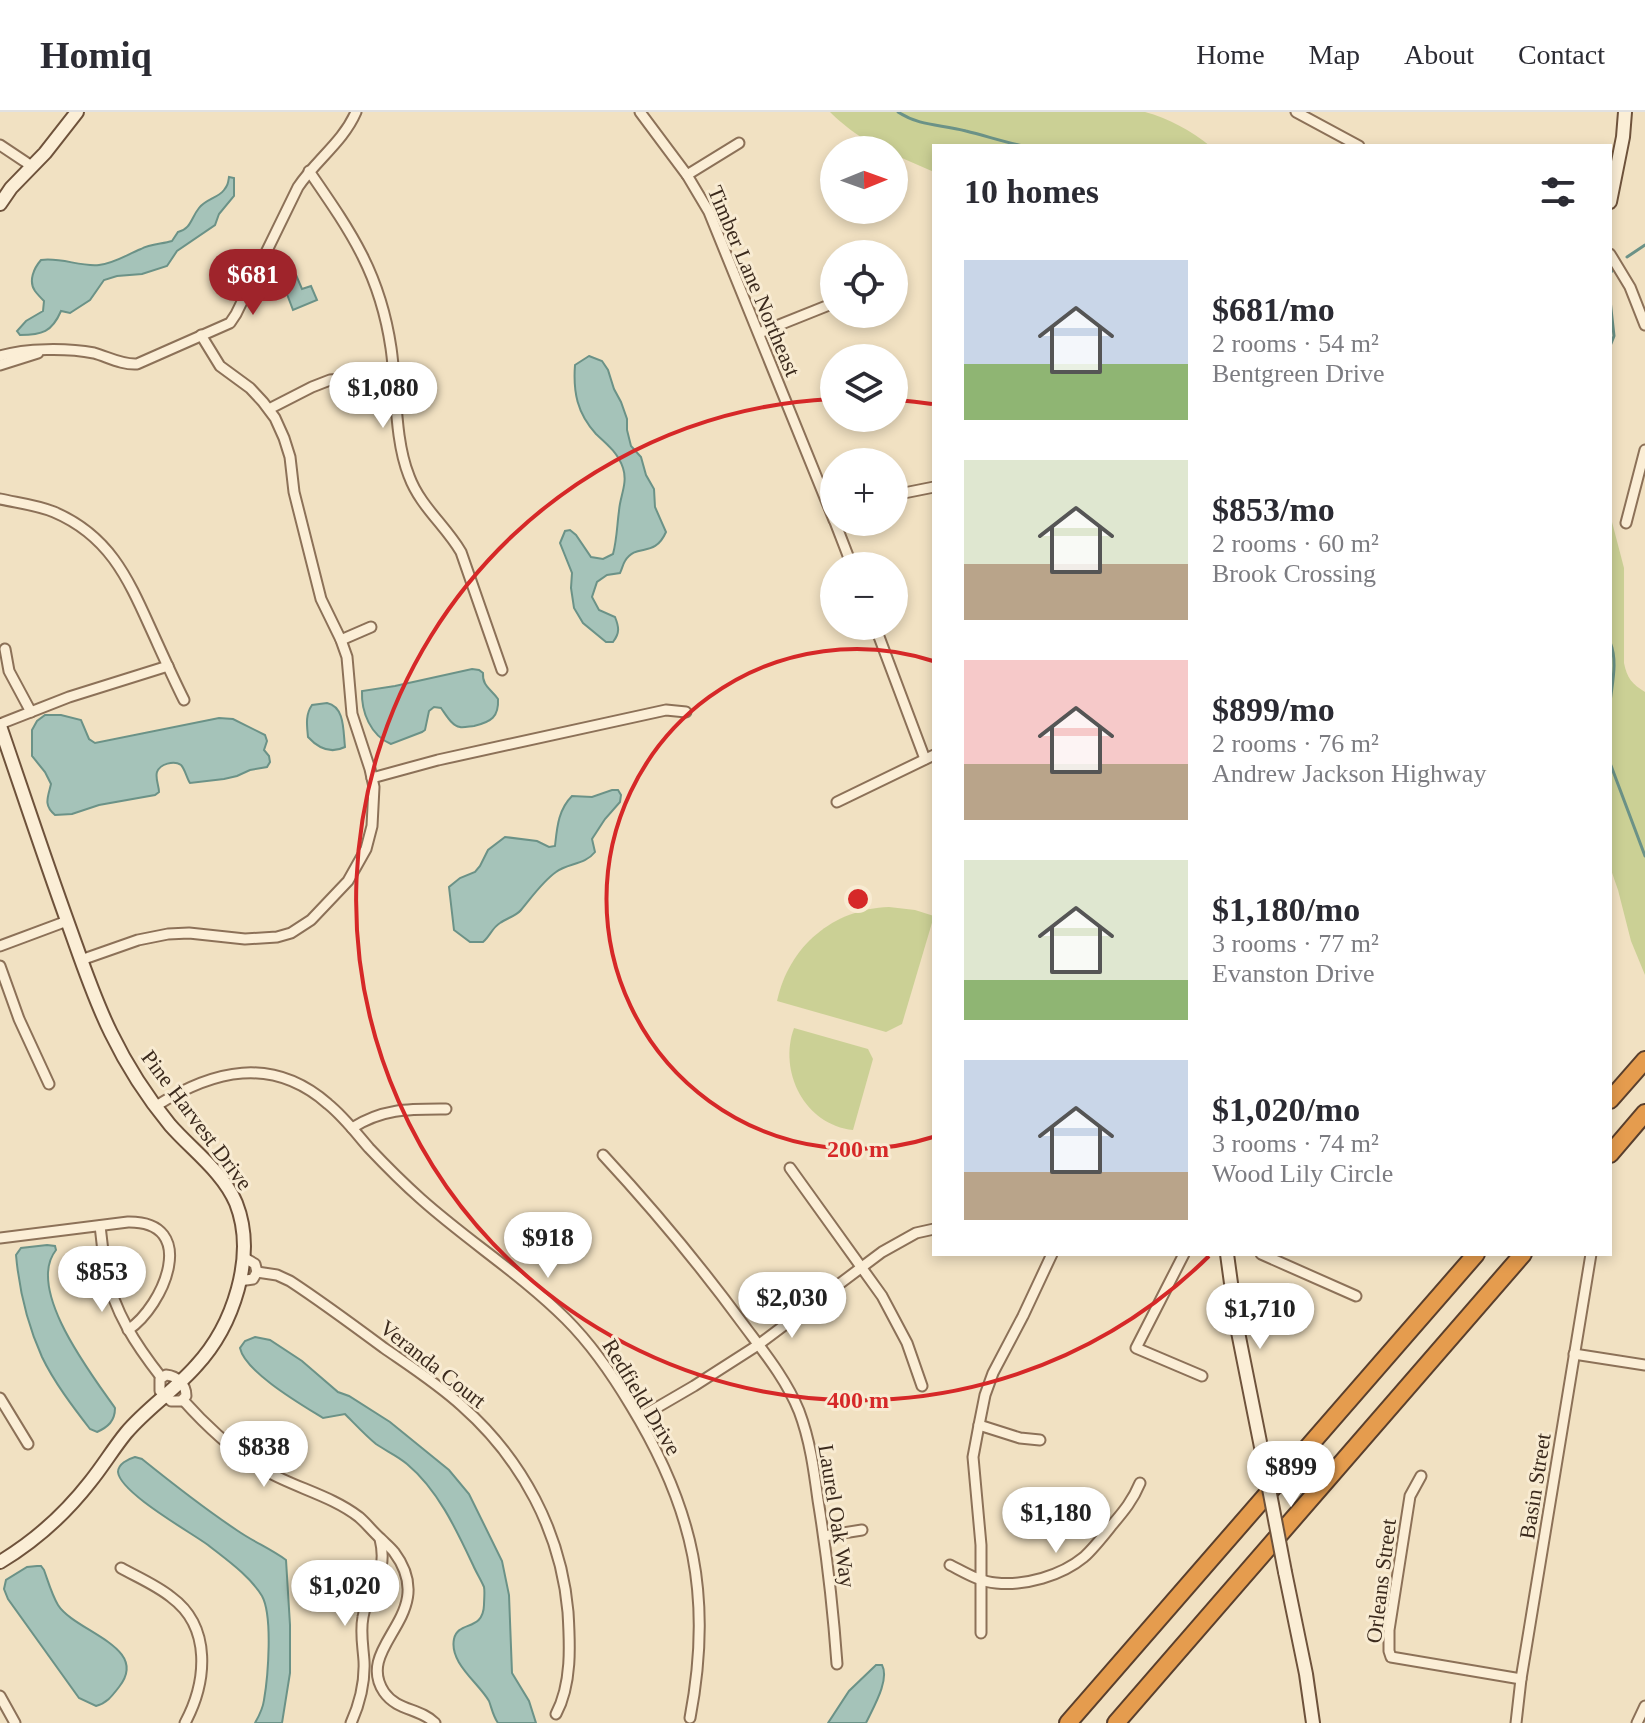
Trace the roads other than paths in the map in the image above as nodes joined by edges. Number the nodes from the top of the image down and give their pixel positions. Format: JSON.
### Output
{"nodes":[{"id":1,"x":77,"y":112,"type":"edge"},
{"id":2,"x":356,"y":112,"type":"edge"},
{"id":3,"x":640,"y":112,"type":"edge"},
{"id":4,"x":1296,"y":112,"type":"edge"},
{"id":5,"x":1625,"y":112,"type":"edge"},
{"id":6,"x":739,"y":143,"type":"dead end"},
{"id":7,"x":1355,"y":144,"type":"edge"},
{"id":8,"x":0,"y":145,"type":"edge"},
{"id":9,"x":33,"y":167,"type":"junction"},
{"id":10,"x":309,"y":171,"type":"junction"},
{"id":11,"x":687,"y":175,"type":"junction"},
{"id":12,"x":1612,"y":192,"type":"edge"},
{"id":13,"x":0,"y":204,"type":"edge"},
{"id":14,"x":1612,"y":257,"type":"edge"},
{"id":15,"x":820,"y":309,"type":"edge"},
{"id":16,"x":1645,"y":325,"type":"edge"},
{"id":17,"x":759,"y":333,"type":"junction"},
{"id":18,"x":201,"y":335,"type":"junction"},
{"id":19,"x":41,"y":351,"type":"junction"},
{"id":20,"x":0,"y":356,"type":"edge"},
{"id":21,"x":0,"y":365,"type":"edge"},
{"id":22,"x":394,"y":374,"type":"junction"},
{"id":23,"x":269,"y":409,"type":"junction"},
{"id":24,"x":1645,"y":450,"type":"edge"},
{"id":25,"x":820,"y":483,"type":"edge"},
{"id":26,"x":932,"y":487,"type":"edge"},
{"id":27,"x":908,"y":492,"type":"edge"},
{"id":28,"x":0,"y":499,"type":"edge"},
{"id":29,"x":1626,"y":523,"type":"dead end"},
{"id":30,"x":371,"y":627,"type":"dead end"},
{"id":31,"x":341,"y":640,"type":"junction"},
{"id":32,"x":881,"y":640,"type":"edge"},
{"id":33,"x":5,"y":649,"type":"dead end"},
{"id":34,"x":168,"y":666,"type":"junction"},
{"id":35,"x":502,"y":670,"type":"dead end"},
{"id":36,"x":184,"y":700,"type":"dead end"},
{"id":37,"x":31,"y":712,"type":"junction"},
{"id":38,"x":686,"y":712,"type":"dead end"},
{"id":39,"x":0,"y":725,"type":"edge"},
{"id":40,"x":930,"y":757,"type":"edge"},
{"id":41,"x":372,"y":778,"type":"junction"},
{"id":42,"x":837,"y":802,"type":"dead end"},
{"id":43,"x":67,"y":921,"type":"junction"},
{"id":44,"x":0,"y":946,"type":"edge"},
{"id":45,"x":81,"y":960,"type":"junction"},
{"id":46,"x":0,"y":966,"type":"edge"},
{"id":47,"x":1645,"y":1060,"type":"edge"},
{"id":48,"x":49,"y":1084,"type":"dead end"},
{"id":49,"x":1612,"y":1098,"type":"edge"},
{"id":50,"x":156,"y":1106,"type":"junction"},
{"id":51,"x":446,"y":1109,"type":"dead end"},
{"id":52,"x":1645,"y":1113,"type":"edge"},
{"id":53,"x":352,"y":1128,"type":"junction"},
{"id":54,"x":1612,"y":1152,"type":"edge"},
{"id":55,"x":603,"y":1155,"type":"dead end"},
{"id":56,"x":790,"y":1168,"type":"dead end"},
{"id":57,"x":100,"y":1226,"type":"junction"},
{"id":58,"x":932,"y":1229,"type":"edge"},
{"id":59,"x":0,"y":1238,"type":"edge"},
{"id":60,"x":1051,"y":1256,"type":"edge"},
{"id":61,"x":1183,"y":1256,"type":"edge"},
{"id":62,"x":1227,"y":1256,"type":"edge"},
{"id":63,"x":1266,"y":1256,"type":"edge"},
{"id":64,"x":1474,"y":1256,"type":"edge"},
{"id":65,"x":1521,"y":1256,"type":"edge"},
{"id":66,"x":1591,"y":1256,"type":"edge"},
{"id":67,"x":243,"y":1257,"type":"junction"},
{"id":68,"x":862,"y":1266,"type":"junction"},
{"id":69,"x":257,"y":1272,"type":"junction"},
{"id":70,"x":239,"y":1281,"type":"junction"},
{"id":71,"x":1356,"y":1296,"type":"dead end"},
{"id":72,"x":128,"y":1330,"type":"junction"},
{"id":73,"x":758,"y":1345,"type":"junction"},
{"id":74,"x":1574,"y":1354,"type":"junction"},
{"id":75,"x":1645,"y":1365,"type":"edge"},
{"id":76,"x":1202,"y":1376,"type":"dead end"},
{"id":77,"x":161,"y":1377,"type":"junction"},
{"id":78,"x":180,"y":1382,"type":"junction"},
{"id":79,"x":922,"y":1386,"type":"dead end"},
{"id":80,"x":164,"y":1397,"type":"junction"},
{"id":81,"x":0,"y":1398,"type":"edge"},
{"id":82,"x":183,"y":1400,"type":"junction"},
{"id":83,"x":639,"y":1418,"type":"junction"},
{"id":84,"x":979,"y":1425,"type":"junction"},
{"id":85,"x":1040,"y":1440,"type":"dead end"},
{"id":86,"x":28,"y":1444,"type":"dead end"},
{"id":87,"x":1421,"y":1476,"type":"dead end"},
{"id":88,"x":1140,"y":1483,"type":"dead end"},
{"id":89,"x":862,"y":1530,"type":"dead end"},
{"id":90,"x":824,"y":1536,"type":"junction"},
{"id":91,"x":380,"y":1539,"type":"junction"},
{"id":92,"x":0,"y":1562,"type":"edge"},
{"id":93,"x":950,"y":1565,"type":"dead end"},
{"id":94,"x":121,"y":1568,"type":"dead end"},
{"id":95,"x":982,"y":1580,"type":"junction"},
{"id":96,"x":981,"y":1633,"type":"dead end"},
{"id":97,"x":837,"y":1664,"type":"dead end"},
{"id":98,"x":1521,"y":1679,"type":"junction"},
{"id":99,"x":0,"y":1696,"type":"edge"},
{"id":100,"x":1645,"y":1706,"type":"edge"},
{"id":101,"x":556,"y":1714,"type":"dead end"},
{"id":102,"x":690,"y":1718,"type":"dead end"},
{"id":103,"x":15,"y":1723,"type":"edge"},
{"id":104,"x":185,"y":1723,"type":"edge"},
{"id":105,"x":351,"y":1723,"type":"edge"},
{"id":106,"x":435,"y":1723,"type":"edge"},
{"id":107,"x":1068,"y":1723,"type":"edge"},
{"id":108,"x":1116,"y":1723,"type":"edge"},
{"id":109,"x":1313,"y":1723,"type":"edge"},
{"id":110,"x":1516,"y":1723,"type":"edge"},
{"id":111,"x":1637,"y":1723,"type":"edge"}],
"edges":[{"from":1,"to":9,"type":"street"},
{"from":2,"to":10,"type":"street"},
{"from":3,"to":11,"type":"street","name":"Timber Lane Northeast"},
{"from":4,"to":7,"type":"street"},
{"from":5,"to":12,"type":"street"},
{"from":6,"to":11,"type":"street"},
{"from":8,"to":9,"type":"street"},
{"from":9,"to":13,"type":"street"},
{"from":10,"to":18,"type":"street"},
{"from":10,"to":22,"type":"street"},
{"from":11,"to":17,"type":"street","name":"Timber Lane Northeast"},
{"from":14,"to":16,"type":"street"},
{"from":15,"to":17,"type":"street"},
{"from":17,"to":25,"type":"street","name":"Timber Lane Northeast"},
{"from":18,"to":19,"type":"street"},
{"from":18,"to":23,"type":"street"},
{"from":19,"to":20,"type":"street"},
{"from":19,"to":21,"type":"street"},
{"from":22,"to":23,"type":"street"},
{"from":22,"to":35,"type":"street"},
{"from":23,"to":31,"type":"street"},
{"from":24,"to":29,"type":"street"},
{"from":26,"to":27,"type":"street"},
{"from":28,"to":34,"type":"street"},
{"from":30,"to":31,"type":"street"},
{"from":31,"to":41,"type":"street"},
{"from":32,"to":40,"type":"street"},
{"from":33,"to":37,"type":"street"},
{"from":34,"to":36,"type":"street"},
{"from":34,"to":37,"type":"street"},
{"from":37,"to":39,"type":"street"},
{"from":38,"to":41,"type":"street"},
{"from":39,"to":43,"type":"street","name":"Pine Harvest Drive"},
{"from":40,"to":42,"type":"street"},
{"from":41,"to":45,"type":"street"},
{"from":43,"to":44,"type":"street"},
{"from":43,"to":45,"type":"street","name":"Pine Harvest Drive"},
{"from":45,"to":50,"type":"street","name":"Pine Harvest Drive"},
{"from":46,"to":48,"type":"street"},
{"from":47,"to":49,"type":"highway"},
{"from":50,"to":53,"type":"street","name":"Redfield Drive"},
{"from":50,"to":67,"type":"street","name":"Pine Harvest Drive"},
{"from":51,"to":53,"type":"street"},
{"from":52,"to":54,"type":"highway"},
{"from":53,"to":83,"type":"street","name":"Redfield Drive"},
{"from":55,"to":73,"type":"street","name":"Laurel Oak Way"},
{"from":56,"to":68,"type":"street"},
{"from":57,"to":59,"type":"street"},
{"from":57,"to":72,"type":"street"},
{"from":57,"to":72,"type":"street"},
{"from":58,"to":68,"type":"street"},
{"from":60,"to":84,"type":"street"},
{"from":61,"to":76,"type":"street"},
{"from":62,"to":109,"type":"street","bridge":true},
{"from":63,"to":71,"type":"street"},
{"from":64,"to":107,"type":"highway"},
{"from":65,"to":108,"type":"highway"},
{"from":66,"to":74,"type":"street","name":"Basin Street"},
{"from":67,"to":69,"type":"street","name":"Veranda Court"},
{"from":67,"to":70,"type":"street","name":"Pine Harvest Drive"},
{"from":68,"to":73,"type":"street"},
{"from":68,"to":79,"type":"street"},
{"from":69,"to":70,"type":"street"},
{"from":69,"to":101,"type":"street","name":"Veranda Court"},
{"from":70,"to":78,"type":"street","name":"Pine Harvest Drive"},
{"from":72,"to":77,"type":"street"},
{"from":73,"to":83,"type":"street"},
{"from":73,"to":90,"type":"street","name":"Laurel Oak Way"},
{"from":74,"to":75,"type":"street"},
{"from":74,"to":98,"type":"street","name":"Basin Street"},
{"from":77,"to":78,"type":"street"},
{"from":77,"to":80,"type":"street"},
{"from":78,"to":80,"type":"street","name":"Pine Harvest Drive"},
{"from":78,"to":82,"type":"street"},
{"from":80,"to":82,"type":"street"},
{"from":80,"to":92,"type":"street","name":"Pine Harvest Drive"},
{"from":81,"to":86,"type":"street"},
{"from":82,"to":91,"type":"street"},
{"from":83,"to":102,"type":"street","name":"Redfield Drive"},
{"from":84,"to":85,"type":"street"},
{"from":84,"to":95,"type":"street"},
{"from":87,"to":98,"type":"street","name":"Orleans Street"},
{"from":88,"to":95,"type":"street"},
{"from":89,"to":90,"type":"street"},
{"from":90,"to":97,"type":"street","name":"Laurel Oak Way"},
{"from":91,"to":105,"type":"street"},
{"from":91,"to":106,"type":"street"},
{"from":93,"to":95,"type":"street"},
{"from":94,"to":104,"type":"street"},
{"from":95,"to":96,"type":"street"},
{"from":98,"to":110,"type":"street","name":"Basin Street"},
{"from":99,"to":103,"type":"street"},
{"from":100,"to":111,"type":"street"}]}
